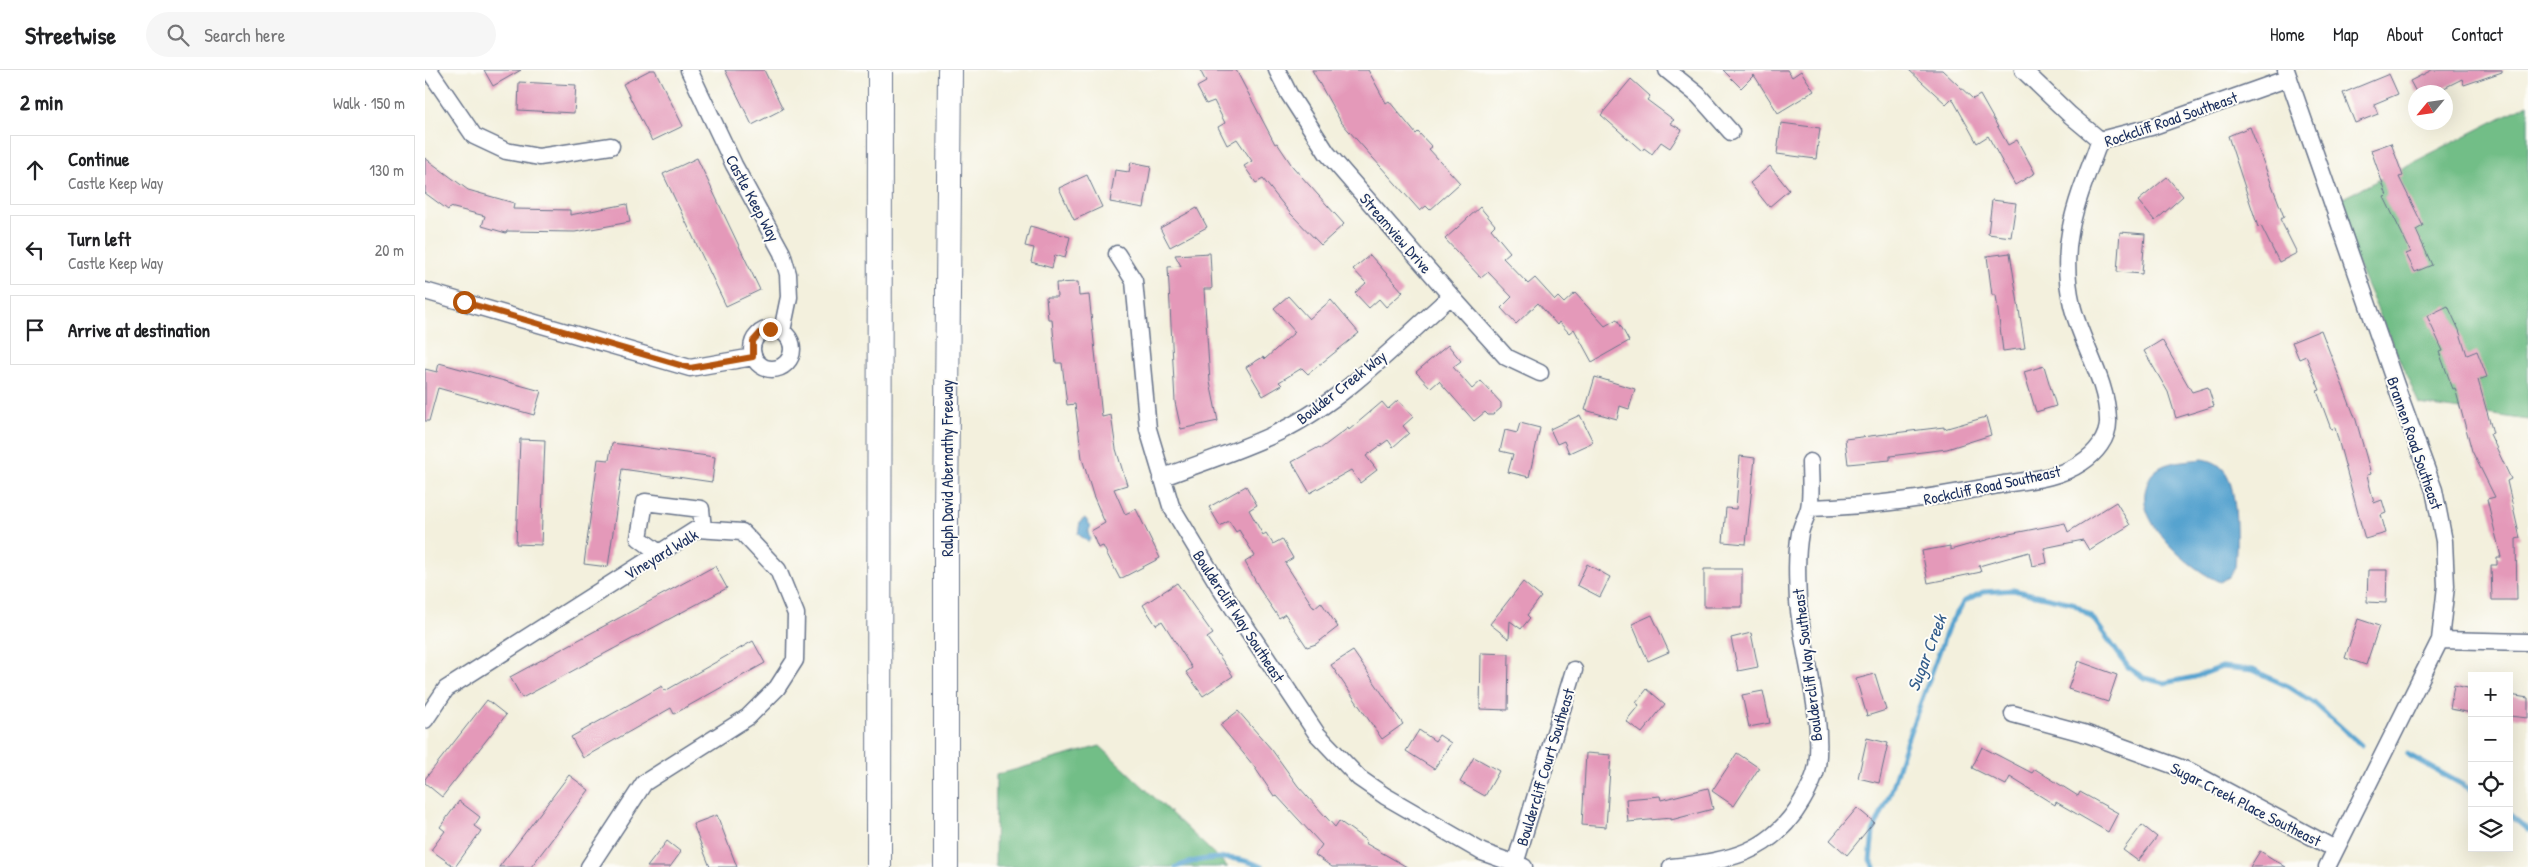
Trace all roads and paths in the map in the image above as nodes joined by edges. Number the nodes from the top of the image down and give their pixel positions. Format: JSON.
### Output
{"nodes":[{"id":1,"x":429,"y":70,"type":"edge"},
{"id":2,"x":689,"y":70,"type":"edge"},
{"id":3,"x":880,"y":70,"type":"edge"},
{"id":4,"x":950,"y":70,"type":"edge"},
{"id":5,"x":1277,"y":70,"type":"edge"},
{"id":6,"x":1667,"y":70,"type":"edge"},
{"id":7,"x":2023,"y":70,"type":"edge"},
{"id":8,"x":2287,"y":74,"type":"edge"},
{"id":9,"x":1731,"y":132,"type":"dead end"},
{"id":10,"x":2100,"y":140,"type":"junction"},
{"id":11,"x":611,"y":146,"type":"dead end"},
{"id":12,"x":1117,"y":254,"type":"dead end"},
{"id":13,"x":425,"y":291,"type":"edge"},
{"id":14,"x":1451,"y":296,"type":"junction"},
{"id":15,"x":782,"y":331,"type":"junction"},
{"id":16,"x":753,"y":357,"type":"junction"},
{"id":17,"x":1540,"y":373,"type":"dead end"},
{"id":18,"x":1810,"y":462,"type":"dead end"},
{"id":19,"x":1161,"y":478,"type":"junction"},
{"id":20,"x":1809,"y":508,"type":"junction"},
{"id":21,"x":703,"y":529,"type":"junction"},
{"id":22,"x":659,"y":553,"type":"junction"},
{"id":23,"x":2440,"y":640,"type":"junction"},
{"id":24,"x":2528,"y":642,"type":"edge"},
{"id":25,"x":1574,"y":670,"type":"dead end"},
{"id":26,"x":2013,"y":714,"type":"dead end"},
{"id":27,"x":425,"y":720,"type":"edge"},
{"id":28,"x":2335,"y":850,"type":"junction"},
{"id":29,"x":1520,"y":866,"type":"edge"},
{"id":30,"x":589,"y":867,"type":"edge"},
{"id":31,"x":879,"y":867,"type":"edge"},
{"id":32,"x":946,"y":867,"type":"edge"},
{"id":33,"x":1671,"y":867,"type":"edge"},
{"id":34,"x":2327,"y":867,"type":"edge"}],
"edges":[{"from":1,"to":11,"type":"street"},
{"from":2,"to":15,"type":"street","name":"Castle Keep Way"},
{"from":3,"to":31,"type":"highway"},
{"from":4,"to":32,"type":"highway","name":"Ralph David Abernathy Freeway"},
{"from":5,"to":14,"type":"street","name":"Streamview Drive"},
{"from":6,"to":9,"type":"street"},
{"from":7,"to":10,"type":"street"},
{"from":8,"to":10,"type":"street","name":"Rockcliff Road Southeast"},
{"from":8,"to":23,"type":"street","name":"Brannen Road Southeast"},
{"from":10,"to":20,"type":"street","name":"Rockcliff Road Southeast"},
{"from":12,"to":19,"type":"street","name":"Bouldercliff Way Southeast"},
{"from":13,"to":16,"type":"street"},
{"from":14,"to":17,"type":"street","name":"Streamview Drive"},
{"from":14,"to":19,"type":"street","name":"Boulder Creek Way"},
{"from":15,"to":16,"type":"street"},
{"from":15,"to":16,"type":"street"},
{"from":18,"to":20,"type":"street","name":"Bouldercliff Way Southeast"},
{"from":19,"to":29,"type":"street","name":"Bouldercliff Way Southeast"},
{"from":20,"to":33,"type":"street","name":"Bouldercliff Way Southeast"},
{"from":21,"to":22,"type":"street","name":"Vineyard Walk"},
{"from":21,"to":22,"type":"street"},
{"from":21,"to":30,"type":"street","name":"Vineyard Walk"},
{"from":22,"to":27,"type":"street","name":"Vineyard Walk"},
{"from":23,"to":24,"type":"street"},
{"from":23,"to":28,"type":"street","name":"Brannen Road Southeast"},
{"from":25,"to":29,"type":"street","name":"Bouldercliff Court Southeast"},
{"from":26,"to":28,"type":"street","name":"Sugar Creek Place Southeast"},
{"from":28,"to":34,"type":"street","name":"Brannen Road Southeast"}]}
